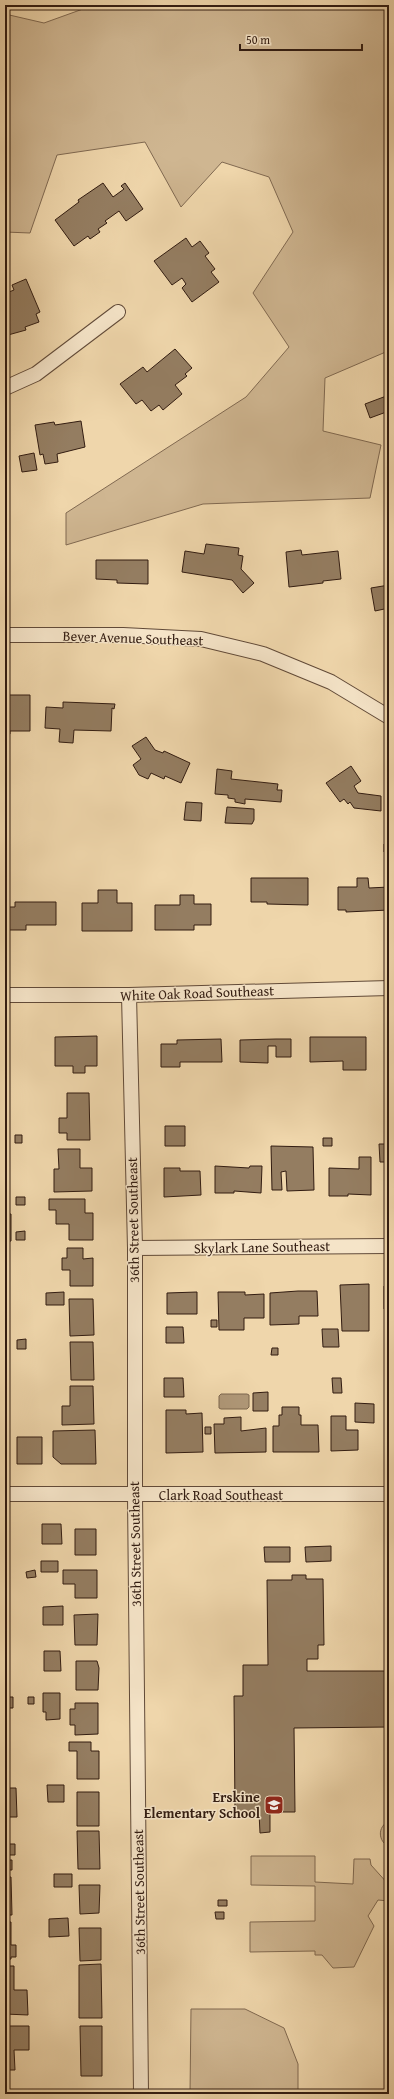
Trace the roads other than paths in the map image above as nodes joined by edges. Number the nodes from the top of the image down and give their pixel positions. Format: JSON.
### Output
{"nodes":[{"id":1,"x":118,"y":312,"type":"dead end"},
{"id":2,"x":5,"y":388,"type":"edge"},
{"id":3,"x":5,"y":635,"type":"edge"},
{"id":4,"x":389,"y":717,"type":"edge"},
{"id":5,"x":389,"y":988,"type":"edge"},
{"id":6,"x":5,"y":995,"type":"edge"},
{"id":7,"x":129,"y":995,"type":"junction"},
{"id":8,"x":389,"y":1246,"type":"edge"},
{"id":9,"x":135,"y":1248,"type":"junction"},
{"id":10,"x":5,"y":1494,"type":"edge"},
{"id":11,"x":389,"y":1494,"type":"edge"},
{"id":12,"x":135,"y":1496,"type":"junction"},
{"id":13,"x":141,"y":2094,"type":"edge"}],
"edges":[{"from":1,"to":2,"type":"street"},
{"from":3,"to":4,"type":"street","name":"Bever Avenue Southeast"},
{"from":5,"to":7,"type":"street","name":"White Oak Road Southeast"},
{"from":6,"to":7,"type":"street","name":"White Oak Road Southeast"},
{"from":7,"to":9,"type":"street","name":"36th Street Southeast"},
{"from":8,"to":9,"type":"street","name":"Skylark Lane Southeast"},
{"from":9,"to":12,"type":"street","name":"36th Street Southeast"},
{"from":10,"to":12,"type":"street","name":"Clark Road Southeast"},
{"from":11,"to":12,"type":"street","name":"Clark Road Southeast"},
{"from":12,"to":13,"type":"street","name":"36th Street Southeast"}]}
